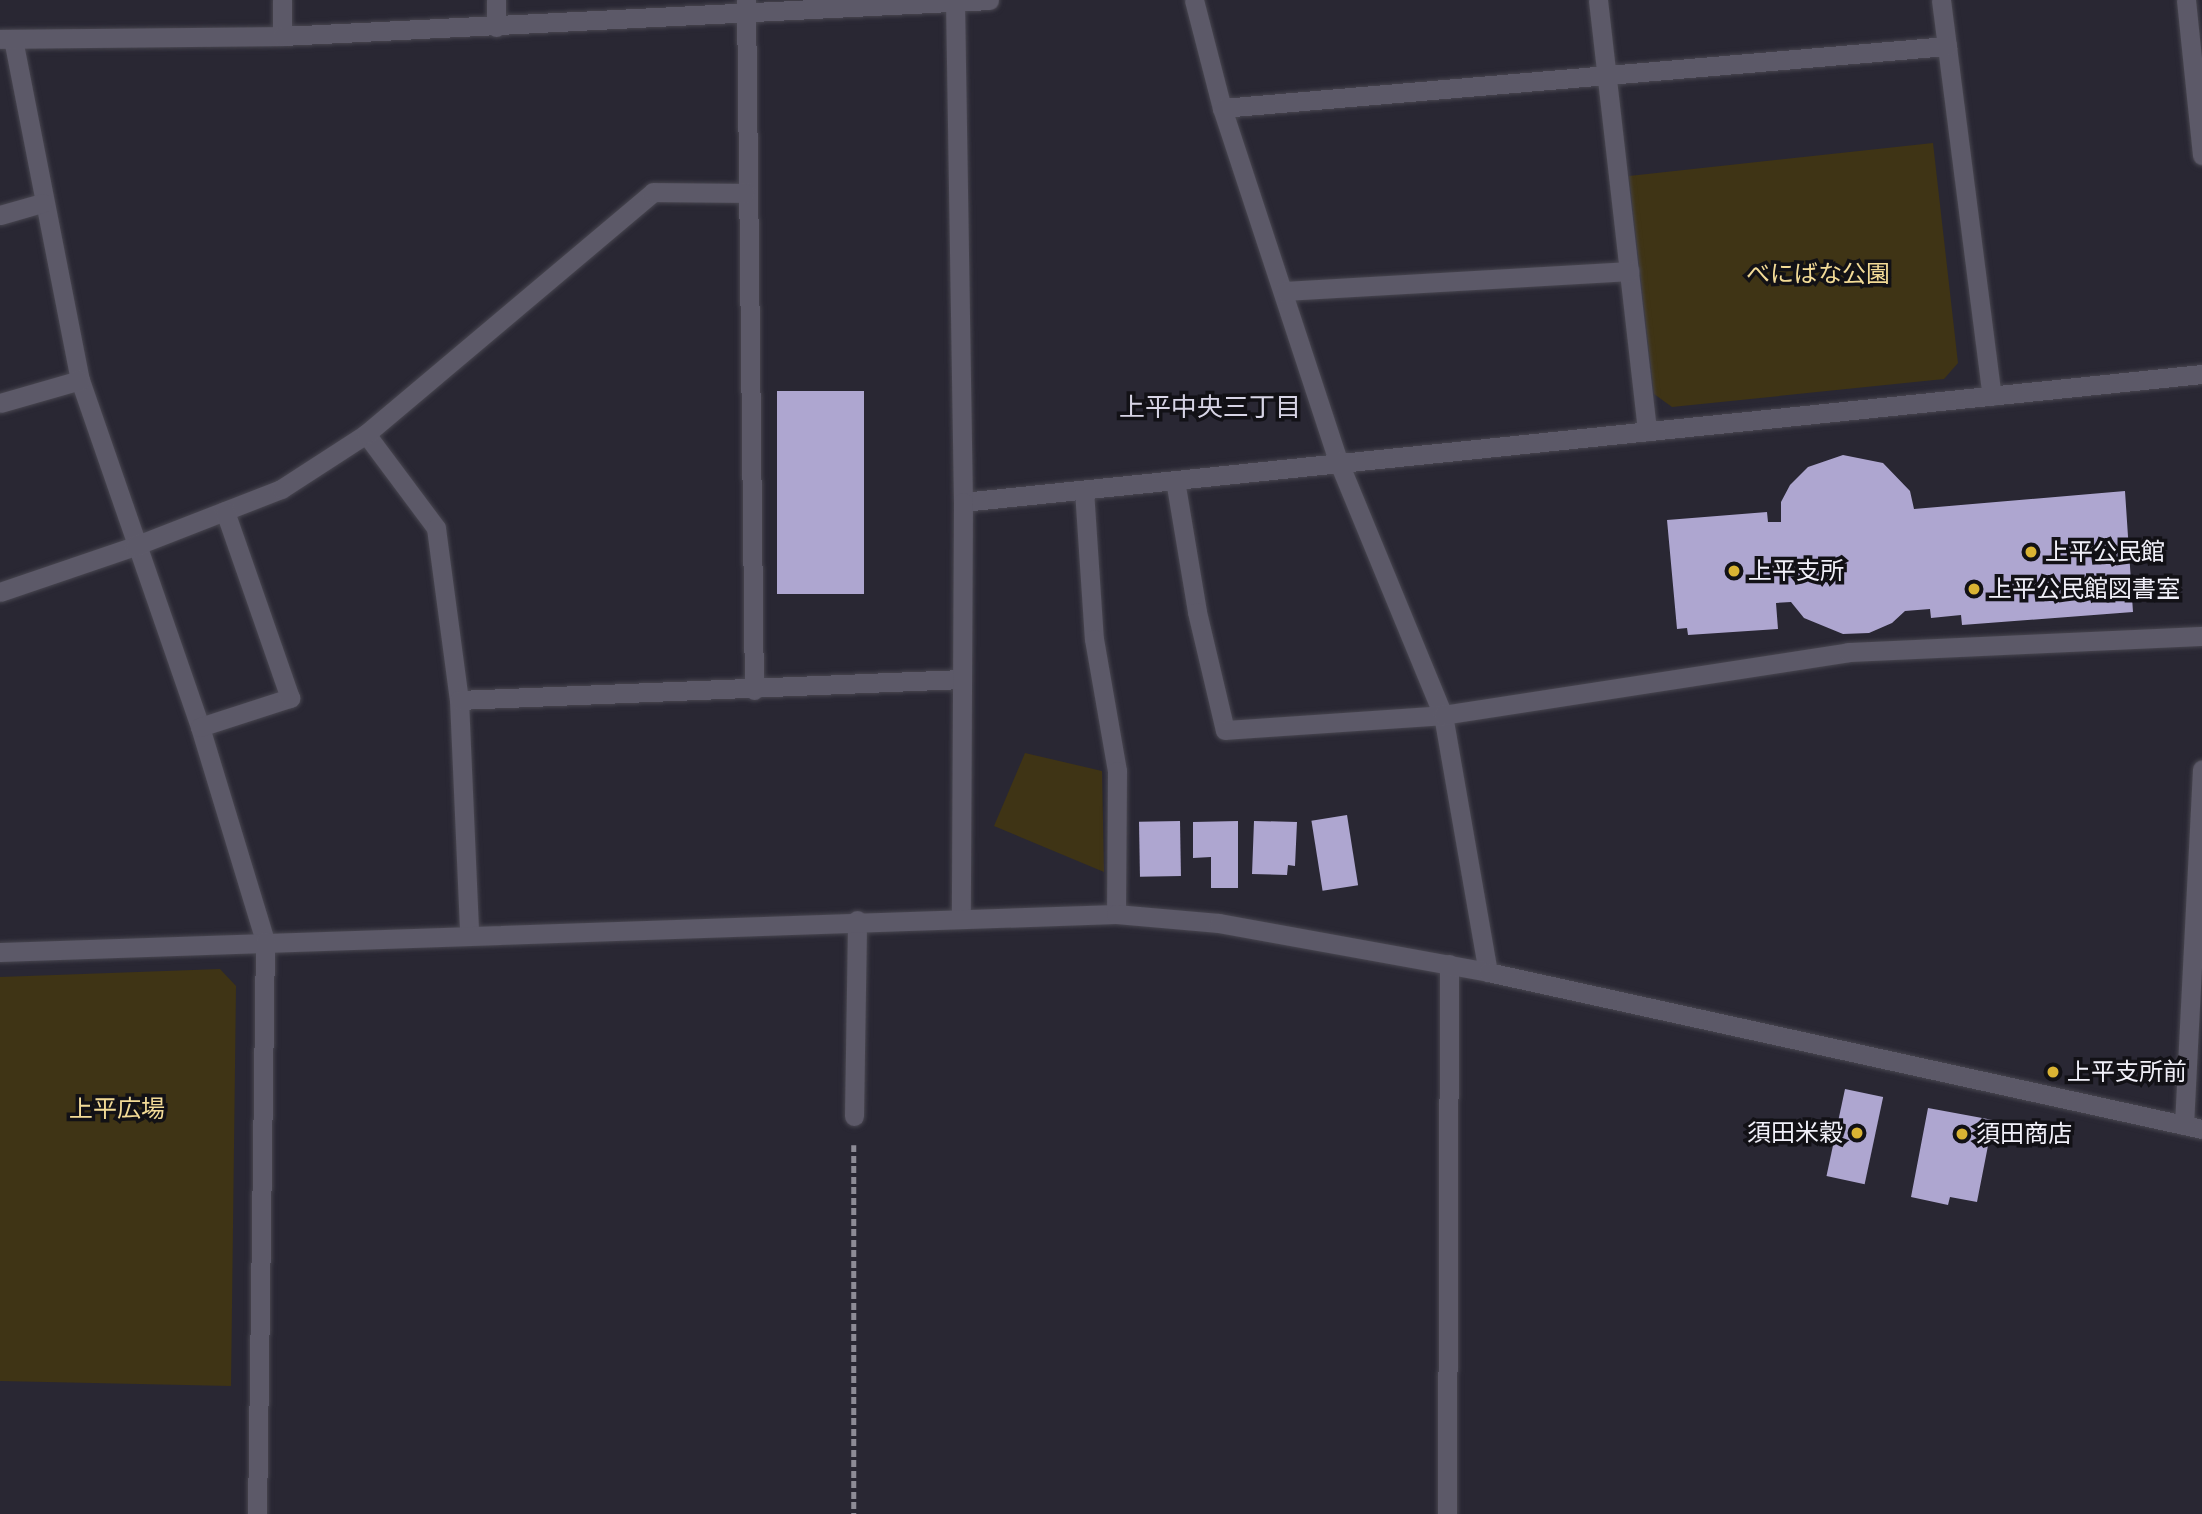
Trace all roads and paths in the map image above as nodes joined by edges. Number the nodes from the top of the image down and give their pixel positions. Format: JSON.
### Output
{"nodes":[{"id":1,"x":282,"y":0,"type":"edge"},
{"id":2,"x":496,"y":0,"type":"edge"},
{"id":3,"x":955,"y":0,"type":"edge"},
{"id":4,"x":989,"y":0,"type":"edge"},
{"id":5,"x":1194,"y":0,"type":"edge"},
{"id":6,"x":1598,"y":0,"type":"edge"},
{"id":7,"x":1941,"y":0,"type":"edge"},
{"id":8,"x":2186,"y":0,"type":"edge"},
{"id":9,"x":746,"y":5,"type":"edge"},
{"id":10,"x":496,"y":27,"type":"junction"},
{"id":11,"x":282,"y":36,"type":"junction"},
{"id":12,"x":6,"y":39,"type":"edge"},
{"id":13,"x":1947,"y":46,"type":"junction"},
{"id":14,"x":1606,"y":73,"type":"junction"},
{"id":15,"x":1222,"y":108,"type":"junction"},
{"id":16,"x":2202,"y":155,"type":"edge"},
{"id":17,"x":745,"y":193,"type":"junction"},
{"id":18,"x":42,"y":203,"type":"junction"},
{"id":19,"x":0,"y":215,"type":"edge"},
{"id":20,"x":1629,"y":271,"type":"junction"},
{"id":21,"x":1285,"y":291,"type":"junction"},
{"id":22,"x":2202,"y":374,"type":"edge"},
{"id":23,"x":80,"y":380,"type":"junction"},
{"id":24,"x":1992,"y":396,"type":"junction"},
{"id":25,"x":0,"y":403,"type":"edge"},
{"id":26,"x":1647,"y":431,"type":"junction"},
{"id":27,"x":366,"y":434,"type":"junction"},
{"id":28,"x":1339,"y":463,"type":"junction"},
{"id":29,"x":1175,"y":480,"type":"junction"},
{"id":30,"x":1084,"y":490,"type":"junction"},
{"id":31,"x":963,"y":502,"type":"junction"},
{"id":32,"x":225,"y":511,"type":"junction"},
{"id":33,"x":135,"y":546,"type":"junction"},
{"id":34,"x":0,"y":592,"type":"edge"},
{"id":35,"x":2202,"y":636,"type":"edge"},
{"id":36,"x":962,"y":679,"type":"junction"},
{"id":37,"x":754,"y":690,"type":"junction"},
{"id":38,"x":459,"y":700,"type":"junction"},
{"id":39,"x":1443,"y":715,"type":"junction"},
{"id":40,"x":201,"y":727,"type":"junction"},
{"id":41,"x":2202,"y":769,"type":"edge"},
{"id":42,"x":2200,"y":849,"type":"edge"},
{"id":43,"x":1116,"y":914,"type":"junction"},
{"id":44,"x":961,"y":916,"type":"junction"},
{"id":45,"x":857,"y":920,"type":"junction"},
{"id":46,"x":469,"y":933,"type":"junction"},
{"id":47,"x":265,"y":941,"type":"junction"},
{"id":48,"x":0,"y":952,"type":"edge"},
{"id":49,"x":1449,"y":964,"type":"junction"},
{"id":50,"x":1488,"y":972,"type":"junction"},
{"id":51,"x":854,"y":1116,"type":"joint"},
{"id":52,"x":2193,"y":1127,"type":"edge"},
{"id":53,"x":257,"y":1514,"type":"edge"},
{"id":54,"x":854,"y":1514,"type":"edge"},
{"id":55,"x":1447,"y":1514,"type":"edge"}],
"edges":[{"from":1,"to":11,"type":"street"},
{"from":2,"to":10,"type":"street"},
{"from":3,"to":4,"type":"street"},
{"from":3,"to":9,"type":"street"},
{"from":3,"to":31,"type":"street"},
{"from":5,"to":15,"type":"street"},
{"from":6,"to":14,"type":"street"},
{"from":7,"to":13,"type":"street"},
{"from":8,"to":16,"type":"street"},
{"from":9,"to":10,"type":"street"},
{"from":9,"to":17,"type":"street"},
{"from":10,"to":11,"type":"street"},
{"from":11,"to":12,"type":"street"},
{"from":12,"to":18,"type":"street"},
{"from":13,"to":14,"type":"street"},
{"from":13,"to":24,"type":"street"},
{"from":14,"to":15,"type":"street"},
{"from":14,"to":20,"type":"street"},
{"from":15,"to":21,"type":"street"},
{"from":17,"to":27,"type":"street"},
{"from":17,"to":37,"type":"street"},
{"from":18,"to":19,"type":"street"},
{"from":18,"to":23,"type":"street"},
{"from":20,"to":21,"type":"street"},
{"from":20,"to":26,"type":"street"},
{"from":21,"to":28,"type":"street"},
{"from":22,"to":24,"type":"street"},
{"from":23,"to":25,"type":"street"},
{"from":23,"to":33,"type":"street"},
{"from":24,"to":26,"type":"street"},
{"from":26,"to":28,"type":"street"},
{"from":27,"to":32,"type":"street"},
{"from":27,"to":38,"type":"street"},
{"from":28,"to":29,"type":"street"},
{"from":28,"to":39,"type":"street"},
{"from":29,"to":30,"type":"street"},
{"from":29,"to":39,"type":"street"},
{"from":30,"to":31,"type":"street"},
{"from":30,"to":43,"type":"street"},
{"from":31,"to":36,"type":"street"},
{"from":32,"to":33,"type":"street"},
{"from":32,"to":40,"type":"street"},
{"from":33,"to":34,"type":"street"},
{"from":33,"to":40,"type":"street"},
{"from":35,"to":39,"type":"street"},
{"from":36,"to":37,"type":"street"},
{"from":36,"to":44,"type":"street"},
{"from":37,"to":38,"type":"street"},
{"from":38,"to":46,"type":"street"},
{"from":39,"to":50,"type":"street"},
{"from":40,"to":47,"type":"street"},
{"from":41,"to":42,"type":"street"},
{"from":42,"to":52,"type":"street"},
{"from":43,"to":44,"type":"street"},
{"from":43,"to":49,"type":"street"},
{"from":44,"to":45,"type":"street"},
{"from":45,"to":46,"type":"street"},
{"from":45,"to":51,"type":"street"},
{"from":46,"to":47,"type":"street"},
{"from":47,"to":48,"type":"street"},
{"from":47,"to":53,"type":"street"},
{"from":49,"to":50,"type":"street"},
{"from":49,"to":55,"type":"street"},
{"from":50,"to":52,"type":"street"},
{"from":51,"to":54,"type":"path"}]}
